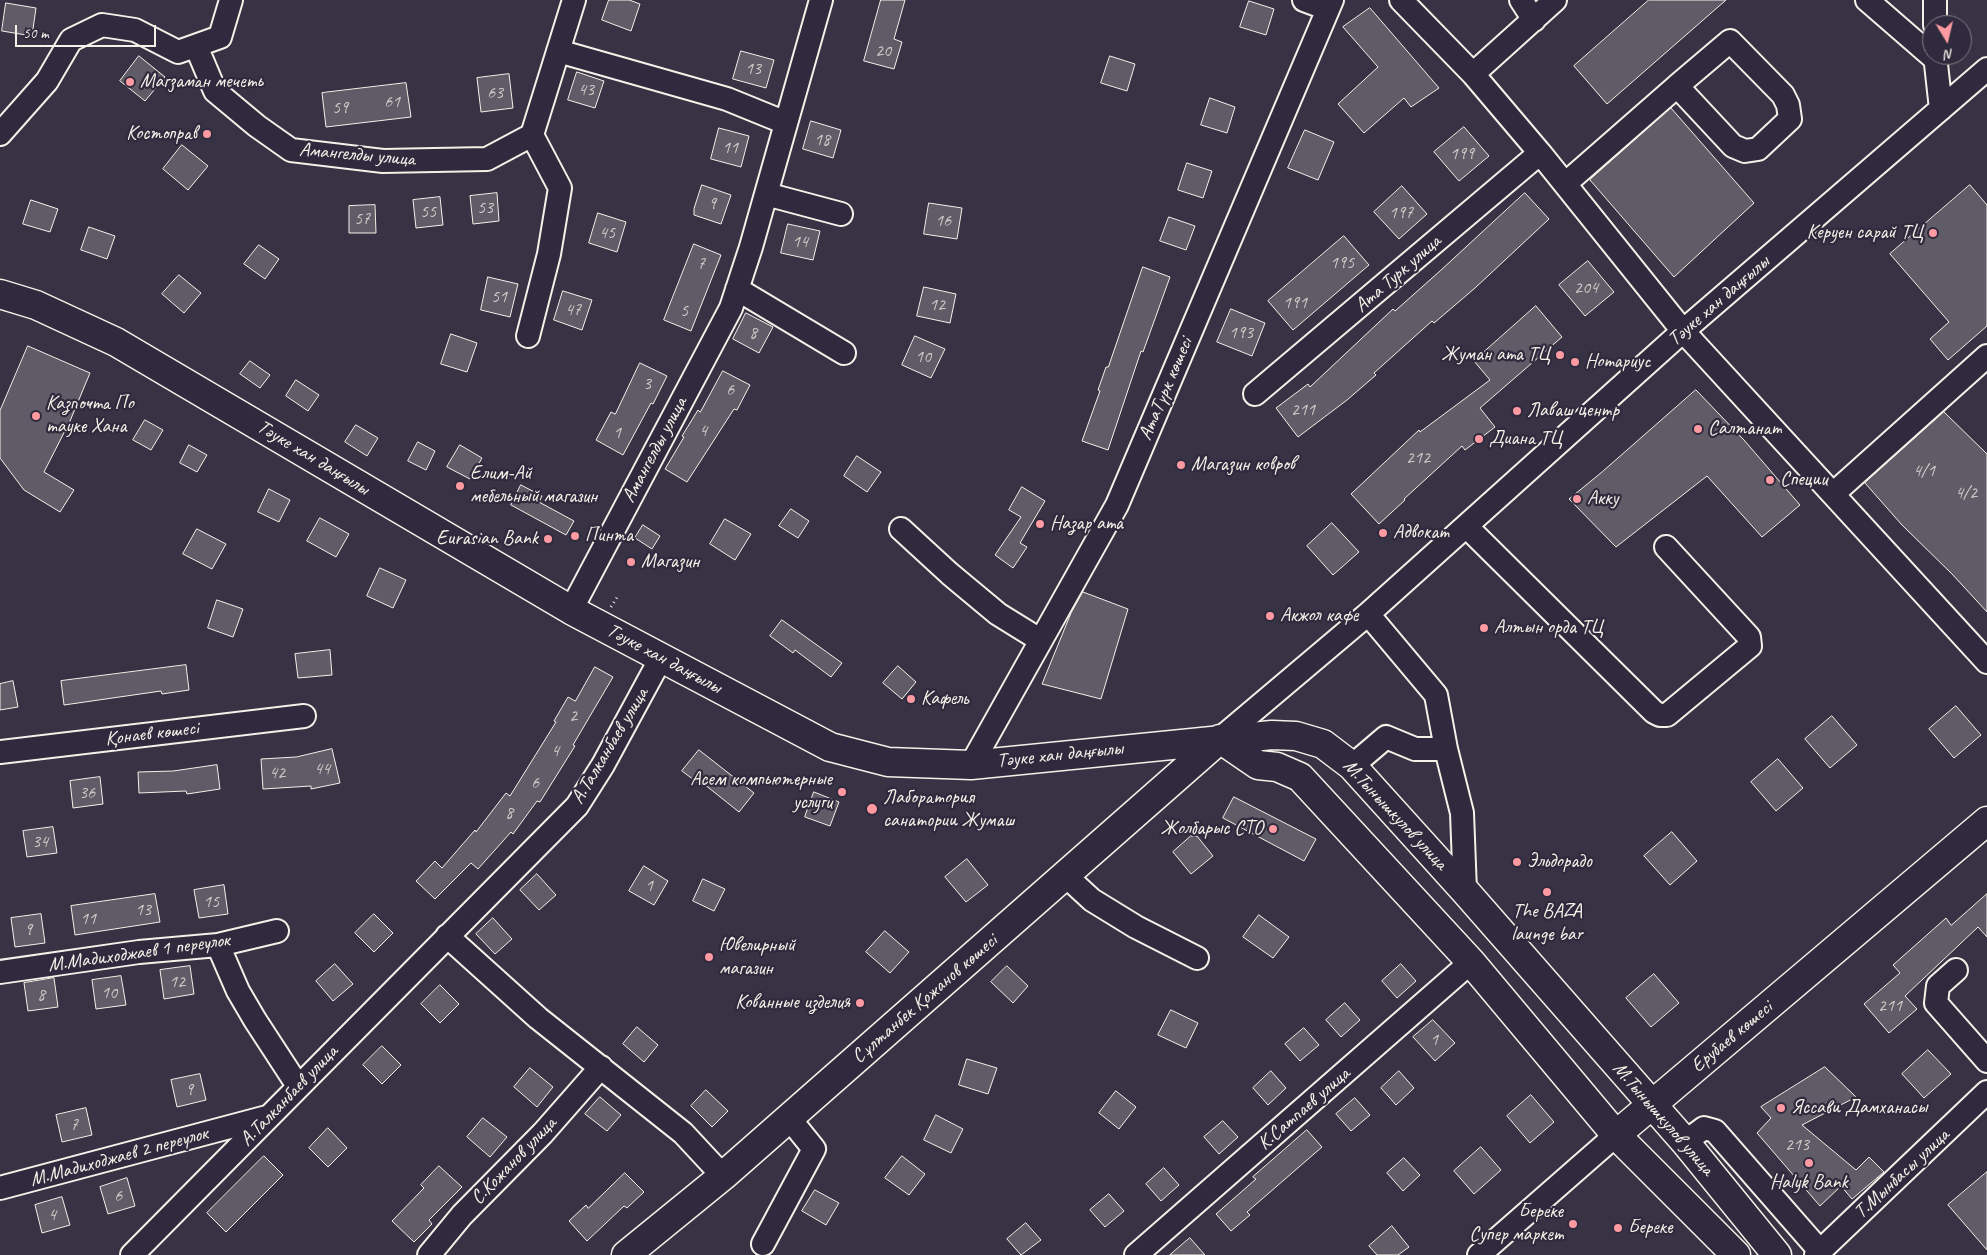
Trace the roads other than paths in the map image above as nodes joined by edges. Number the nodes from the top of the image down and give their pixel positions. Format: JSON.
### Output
{"nodes":[{"id":1,"x":231,"y":0,"type":"edge"},
{"id":2,"x":574,"y":0,"type":"edge"},
{"id":3,"x":821,"y":0,"type":"edge"},
{"id":4,"x":1304,"y":0,"type":"edge"},
{"id":5,"x":1401,"y":0,"type":"edge"},
{"id":6,"x":1521,"y":0,"type":"edge"},
{"id":7,"x":1555,"y":0,"type":"edge"},
{"id":8,"x":1867,"y":0,"type":"edge"},
{"id":9,"x":1936,"y":0,"type":"edge"},
{"id":10,"x":1330,"y":4,"type":"edge"},
{"id":11,"x":1935,"y":15,"type":"edge"},
{"id":12,"x":1534,"y":20,"type":"junction"},
{"id":13,"x":196,"y":46,"type":"junction"},
{"id":14,"x":1922,"y":46,"type":"edge"},
{"id":15,"x":558,"y":51,"type":"junction"},
{"id":16,"x":1936,"y":65,"type":"edge"},
{"id":17,"x":1987,"y":69,"type":"edge"},
{"id":18,"x":1473,"y":74,"type":"junction"},
{"id":19,"x":1677,"y":86,"type":"junction"},
{"id":20,"x":1941,"y":109,"type":"junction"},
{"id":21,"x":4,"y":122,"type":"edge"},
{"id":22,"x":786,"y":123,"type":"junction"},
{"id":23,"x":532,"y":135,"type":"junction"},
{"id":24,"x":1540,"y":153,"type":"junction"},
{"id":25,"x":1565,"y":184,"type":"junction"},
{"id":26,"x":766,"y":194,"type":"junction"},
{"id":27,"x":841,"y":214,"type":"dead end"},
{"id":28,"x":737,"y":289,"type":"junction"},
{"id":29,"x":0,"y":294,"type":"edge"},
{"id":30,"x":1683,"y":331,"type":"junction"},
{"id":31,"x":528,"y":336,"type":"dead end"},
{"id":32,"x":844,"y":353,"type":"dead end"},
{"id":33,"x":1986,"y":358,"type":"edge"},
{"id":34,"x":1255,"y":394,"type":"dead end"},
{"id":35,"x":1833,"y":494,"type":"junction"},
{"id":36,"x":1466,"y":526,"type":"junction"},
{"id":37,"x":901,"y":529,"type":"dead end"},
{"id":38,"x":1666,"y":547,"type":"dead end"},
{"id":39,"x":571,"y":610,"type":"junction"},
{"id":40,"x":1368,"y":614,"type":"junction"},
{"id":41,"x":1040,"y":640,"type":"junction"},
{"id":42,"x":661,"y":658,"type":"junction"},
{"id":43,"x":1987,"y":662,"type":"edge"},
{"id":44,"x":304,"y":716,"type":"dead end"},
{"id":45,"x":1220,"y":739,"type":"junction"},
{"id":46,"x":1446,"y":749,"type":"junction"},
{"id":47,"x":0,"y":752,"type":"edge"},
{"id":48,"x":971,"y":764,"type":"junction"},
{"id":49,"x":1352,"y":766,"type":"junction"},
{"id":50,"x":1987,"y":820,"type":"edge"},
{"id":51,"x":1066,"y":876,"type":"junction"},
{"id":52,"x":1465,"y":891,"type":"junction"},
{"id":53,"x":277,"y":931,"type":"dead end"},
{"id":54,"x":447,"y":936,"type":"junction"},
{"id":55,"x":218,"y":945,"type":"junction"},
{"id":56,"x":1197,"y":958,"type":"dead end"},
{"id":57,"x":1471,"y":962,"type":"junction"},
{"id":58,"x":1956,"y":970,"type":"dead end"},
{"id":59,"x":0,"y":972,"type":"edge"},
{"id":60,"x":1987,"y":1061,"type":"edge"},
{"id":61,"x":601,"y":1067,"type":"junction"},
{"id":62,"x":298,"y":1086,"type":"junction"},
{"id":63,"x":1987,"y":1092,"type":"edge"},
{"id":64,"x":1652,"y":1105,"type":"junction"},
{"id":65,"x":268,"y":1117,"type":"junction"},
{"id":66,"x":788,"y":1118,"type":"junction"},
{"id":67,"x":1616,"y":1135,"type":"junction"},
{"id":68,"x":1685,"y":1142,"type":"junction"},
{"id":69,"x":723,"y":1176,"type":"junction"},
{"id":70,"x":0,"y":1188,"type":"edge"},
{"id":71,"x":763,"y":1244,"type":"dead end"},
{"id":72,"x":1818,"y":1253,"type":"edge"},
{"id":73,"x":132,"y":1255,"type":"edge"},
{"id":74,"x":428,"y":1255,"type":"edge"},
{"id":75,"x":626,"y":1255,"type":"edge"},
{"id":76,"x":1136,"y":1255,"type":"edge"},
{"id":77,"x":1479,"y":1255,"type":"edge"},
{"id":78,"x":1736,"y":1255,"type":"edge"},
{"id":79,"x":1777,"y":1255,"type":"edge"}],
"edges":[{"from":1,"to":13,"type":"street"},
{"from":2,"to":15,"type":"street"},
{"from":3,"to":22,"type":"street","name":"Амангелды улица"},
{"from":4,"to":10,"type":"street"},
{"from":5,"to":18,"type":"street"},
{"from":6,"to":12,"type":"street"},
{"from":7,"to":12,"type":"street"},
{"from":8,"to":14,"type":"street"},
{"from":9,"to":11,"type":"street"},
{"from":10,"to":41,"type":"street","name":"АтаТүрк көшесі"},
{"from":12,"to":18,"type":"street"},
{"from":13,"to":21,"type":"street"},
{"from":13,"to":23,"type":"street","name":"Амангелды улица"},
{"from":15,"to":22,"type":"street"},
{"from":15,"to":23,"type":"street"},
{"from":16,"to":20,"type":"street"},
{"from":17,"to":20,"type":"street","name":"Тәуке хан даңғылы"},
{"from":18,"to":24,"type":"street"},
{"from":19,"to":19,"type":"street"},
{"from":19,"to":25,"type":"street"},
{"from":20,"to":30,"type":"street","name":"Тәуке хан даңғылы"},
{"from":22,"to":26,"type":"street","name":"Амангелды улица"},
{"from":23,"to":31,"type":"street"},
{"from":24,"to":25,"type":"street"},
{"from":24,"to":34,"type":"street","name":"Ата Турк улица"},
{"from":25,"to":30,"type":"street"},
{"from":26,"to":27,"type":"street"},
{"from":26,"to":28,"type":"street","name":"Амангелды улица"},
{"from":28,"to":32,"type":"street"},
{"from":28,"to":39,"type":"street","name":"Амангелды улица"},
{"from":29,"to":39,"type":"main road","name":"Тәуке хан даңғылы"},
{"from":30,"to":35,"type":"street"},
{"from":30,"to":36,"type":"street","name":"Тәуке хан даңғылы"},
{"from":33,"to":35,"type":"street"},
{"from":35,"to":43,"type":"street"},
{"from":36,"to":38,"type":"street"},
{"from":36,"to":40,"type":"street","name":"Тәуке хан даңғылы"},
{"from":37,"to":41,"type":"street"},
{"from":39,"to":42,"type":"main road","name":"Тәуке хан даңғылы"},
{"from":40,"to":45,"type":"street","name":"Тәуке хан даңғылы"},
{"from":40,"to":46,"type":"street"},
{"from":41,"to":48,"type":"street","name":"АтаТүрк көшесі"},
{"from":42,"to":48,"type":"main road","name":"Тәуке хан даңғылы"},
{"from":42,"to":54,"type":"street","name":"А.Талканбаев улица"},
{"from":44,"to":47,"type":"street","name":"Қонаев көшесі"},
{"from":45,"to":48,"type":"main road","name":"Тәуке хан даңғылы"},
{"from":45,"to":49,"type":"main road","name":"М.Тынышкулов улица"},
{"from":45,"to":51,"type":"main road","name":"Сұлтанбек Қожанов көшесі"},
{"from":45,"to":57,"type":"main road","name":"М.Тынышкулов улица"},
{"from":46,"to":49,"type":"street"},
{"from":46,"to":52,"type":"street"},
{"from":49,"to":52,"type":"main road","name":"М.Тынышкулов улица"},
{"from":50,"to":64,"type":"main road","name":"Ерубаев көшесі"},
{"from":51,"to":56,"type":"street"},
{"from":51,"to":66,"type":"main road","name":"Сұлтанбек Қожанов көшесі"},
{"from":52,"to":64,"type":"main road","name":"М.Тынышкулов улица"},
{"from":53,"to":55,"type":"street","name":"М.Мадиходжаев 1 переулок"},
{"from":54,"to":61,"type":"street"},
{"from":54,"to":62,"type":"street","name":"А.Талканбаев улица"},
{"from":55,"to":59,"type":"street","name":"М.Мадиходжаев 1 переулок"},
{"from":55,"to":62,"type":"street"},
{"from":57,"to":67,"type":"main road","name":"М.Тынышкулов улица"},
{"from":57,"to":76,"type":"street","name":"К.Сатпаев улица"},
{"from":58,"to":60,"type":"street"},
{"from":61,"to":69,"type":"street"},
{"from":61,"to":74,"type":"street","name":"С.Кожанов улица"},
{"from":62,"to":65,"type":"street","name":"А.Талканбаев улица"},
{"from":63,"to":72,"type":"street","name":"Т.Мынбасы улица"},
{"from":64,"to":67,"type":"main road","name":"Ерубаев көшесі"},
{"from":64,"to":68,"type":"main road","name":"М.Тынышкулов улица"},
{"from":65,"to":70,"type":"street","name":"М.Мадиходжаев 2 переулок"},
{"from":65,"to":73,"type":"street","name":"А.Талканбаев улица"},
{"from":66,"to":69,"type":"main road","name":"Сұлтанбек Қожанов көшесі"},
{"from":66,"to":71,"type":"street"},
{"from":67,"to":77,"type":"street","name":"Ерубаев көшесі"},
{"from":67,"to":78,"type":"main road","name":"М.Тынышкулов улица"},
{"from":68,"to":72,"type":"street"},
{"from":68,"to":79,"type":"main road","name":"М.Тынышкулов улица"},
{"from":69,"to":75,"type":"main road","name":"Сұлтанбек Қожанов көшесі"}]}
